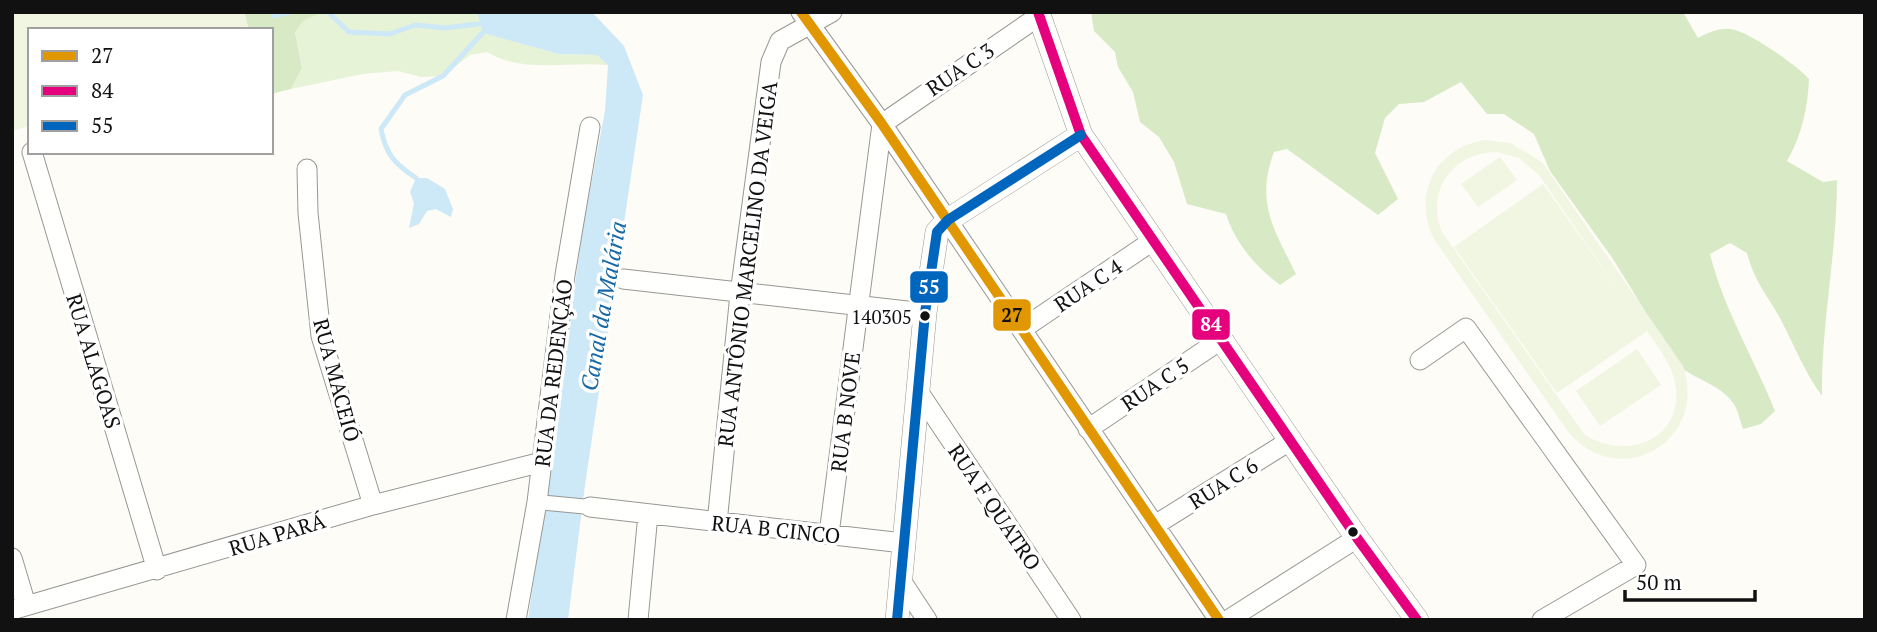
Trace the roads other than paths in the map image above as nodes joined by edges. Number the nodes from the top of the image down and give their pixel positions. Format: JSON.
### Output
{"nodes":[{"id":1,"x":832,"y":12,"type":"edge"},
{"id":2,"x":1038,"y":14,"type":"edge"},
{"id":3,"x":806,"y":19,"type":"edge"},
{"id":4,"x":883,"y":124,"type":"junction"},
{"id":5,"x":590,"y":127,"type":"dead end"},
{"id":6,"x":1081,"y":135,"type":"junction"},
{"id":7,"x":31,"y":154,"type":"edge"},
{"id":8,"x":307,"y":169,"type":"dead end"},
{"id":9,"x":948,"y":220,"type":"junction"},
{"id":10,"x":1154,"y":240,"type":"junction"},
{"id":11,"x":623,"y":279,"type":"dead end"},
{"id":12,"x":740,"y":294,"type":"junction"},
{"id":13,"x":858,"y":306,"type":"junction"},
{"id":14,"x":925,"y":313,"type":"junction"},
{"id":15,"x":1023,"y":329,"type":"junction"},
{"id":16,"x":1222,"y":340,"type":"junction"},
{"id":17,"x":1420,"y":360,"type":"dead end"},
{"id":18,"x":920,"y":394,"type":"junction"},
{"id":19,"x":1088,"y":429,"type":"junction"},
{"id":20,"x":1291,"y":440,"type":"junction"},
{"id":21,"x":542,"y":462,"type":"junction"},
{"id":22,"x":537,"y":502,"type":"junction"},
{"id":23,"x":373,"y":505,"type":"junction"},
{"id":24,"x":590,"y":507,"type":"joint"},
{"id":25,"x":648,"y":514,"type":"junction"},
{"id":26,"x":717,"y":523,"type":"junction"},
{"id":27,"x":1155,"y":525,"type":"junction"},
{"id":28,"x":829,"y":534,"type":"junction"},
{"id":29,"x":1357,"y":538,"type":"junction"},
{"id":30,"x":903,"y":543,"type":"junction"},
{"id":31,"x":12,"y":558,"type":"edge"},
{"id":32,"x":157,"y":570,"type":"junction"},
{"id":33,"x":902,"y":582,"type":"junction"},
{"id":34,"x":19,"y":607,"type":"edge"},
{"id":35,"x":516,"y":620,"type":"edge"},
{"id":36,"x":638,"y":620,"type":"edge"},
{"id":37,"x":897,"y":620,"type":"edge"},
{"id":38,"x":927,"y":620,"type":"edge"},
{"id":39,"x":1071,"y":620,"type":"edge"},
{"id":40,"x":1219,"y":620,"type":"edge"},
{"id":41,"x":1228,"y":620,"type":"edge"},
{"id":42,"x":1418,"y":620,"type":"edge"},
{"id":43,"x":1542,"y":620,"type":"edge"}],
"edges":[{"from":1,"to":3,"type":"street","name":"RUA ANTÔNIO MARCELINO DA VEIGA"},
{"from":2,"to":4,"type":"street","name":"RUA C 3"},
{"from":2,"to":6,"type":"street"},
{"from":3,"to":4,"type":"street"},
{"from":3,"to":12,"type":"street","name":"RUA ANTÔNIO MARCELINO DA VEIGA"},
{"from":4,"to":9,"type":"street"},
{"from":4,"to":13,"type":"street","name":"RUA B NOVE"},
{"from":5,"to":21,"type":"street","name":"RUA DA REDENÇÃO"},
{"from":6,"to":9,"type":"street"},
{"from":6,"to":10,"type":"street"},
{"from":7,"to":32,"type":"street","name":"RUA ALAGOAS"},
{"from":8,"to":23,"type":"street","name":"RUA MACEIÓ"},
{"from":9,"to":14,"type":"street"},
{"from":9,"to":15,"type":"street"},
{"from":10,"to":15,"type":"street","name":"RUA C 4"},
{"from":10,"to":16,"type":"street"},
{"from":11,"to":12,"type":"street"},
{"from":12,"to":13,"type":"street"},
{"from":12,"to":26,"type":"street","name":"RUA ANTÔNIO MARCELINO DA VEIGA"},
{"from":13,"to":14,"type":"street"},
{"from":13,"to":28,"type":"street","name":"RUA B NOVE"},
{"from":14,"to":18,"type":"street"},
{"from":15,"to":19,"type":"street"},
{"from":16,"to":19,"type":"street","name":"RUA C 5"},
{"from":16,"to":20,"type":"street"},
{"from":17,"to":43,"type":"street"},
{"from":18,"to":30,"type":"street"},
{"from":18,"to":39,"type":"street","name":"RUA F QUATRO"},
{"from":19,"to":27,"type":"street"},
{"from":20,"to":27,"type":"street","name":"RUA C 6"},
{"from":20,"to":29,"type":"street"},
{"from":21,"to":22,"type":"street","name":"RUA DA REDENÇÃO"},
{"from":21,"to":23,"type":"street","name":"RUA PARÁ"},
{"from":22,"to":24,"type":"street"},
{"from":22,"to":35,"type":"street","name":"RUA DA REDENÇÃO"},
{"from":23,"to":32,"type":"street","name":"RUA PARÁ"},
{"from":24,"to":25,"type":"street","name":"RUA B CINCO"},
{"from":25,"to":26,"type":"street","name":"RUA B CINCO"},
{"from":25,"to":36,"type":"street"},
{"from":26,"to":28,"type":"street","name":"RUA B CINCO"},
{"from":27,"to":40,"type":"street"},
{"from":28,"to":30,"type":"street","name":"RUA B CINCO"},
{"from":29,"to":41,"type":"street"},
{"from":29,"to":42,"type":"street"},
{"from":30,"to":33,"type":"street"},
{"from":31,"to":34,"type":"street"},
{"from":32,"to":34,"type":"street","name":"RUA PARÁ"},
{"from":33,"to":37,"type":"street"},
{"from":33,"to":38,"type":"street"}]}
